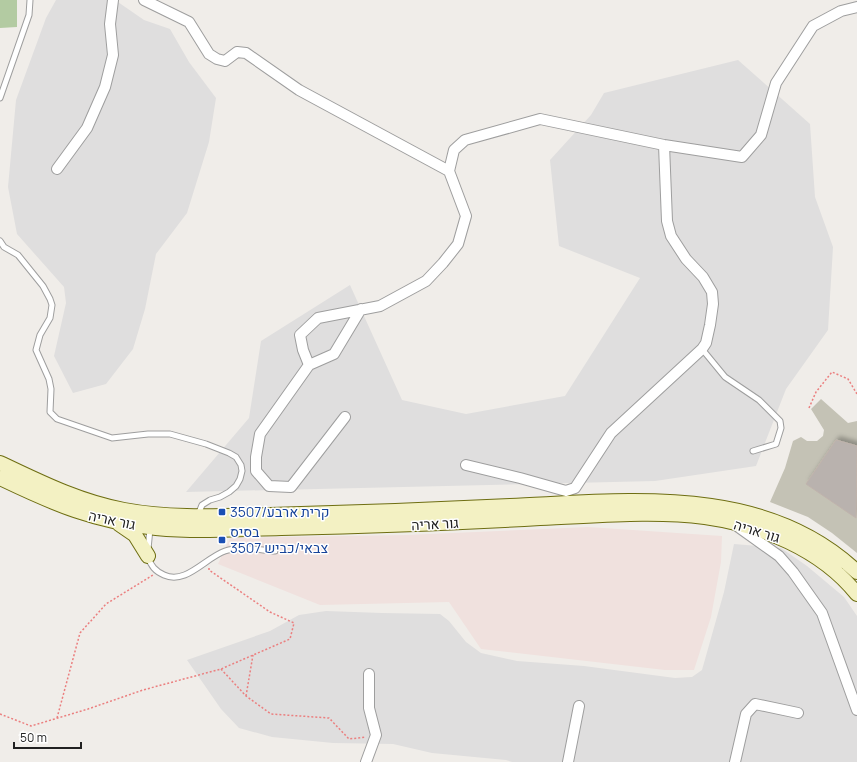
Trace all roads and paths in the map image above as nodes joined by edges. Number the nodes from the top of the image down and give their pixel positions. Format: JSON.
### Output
{"nodes":[{"id":1,"x":30,"y":0,"type":"edge"},
{"id":2,"x":113,"y":0,"type":"edge"},
{"id":3,"x":144,"y":0,"type":"edge"},
{"id":4,"x":857,"y":7,"type":"edge"},
{"id":5,"x":0,"y":98,"type":"edge"},
{"id":6,"x":664,"y":145,"type":"junction"},
{"id":7,"x":57,"y":169,"type":"dead end"},
{"id":8,"x":449,"y":171,"type":"junction"},
{"id":9,"x":0,"y":241,"type":"edge"},
{"id":10,"x":361,"y":309,"type":"junction"},
{"id":11,"x":702,"y":349,"type":"junction"},
{"id":12,"x":309,"y":365,"type":"junction"},
{"id":13,"x":857,"y":394,"type":"edge"},
{"id":14,"x":809,"y":408,"type":"dead end"},
{"id":15,"x":345,"y":417,"type":"dead end"},
{"id":16,"x":753,"y":451,"type":"dead end"},
{"id":17,"x":0,"y":463,"type":"edge"},
{"id":18,"x":466,"y":465,"type":"dead end"},
{"id":19,"x":0,"y":478,"type":"edge"},
{"id":20,"x":198,"y":516,"type":"junction"},
{"id":21,"x":150,"y":520,"type":"junction"},
{"id":22,"x":116,"y":522,"type":"junction"},
{"id":23,"x":732,"y":523,"type":"junction"},
{"id":24,"x":274,"y":551,"type":"dead end"},
{"id":25,"x":148,"y":556,"type":"junction"},
{"id":26,"x":207,"y":561,"type":"junction"},
{"id":27,"x":157,"y":572,"type":"junction"},
{"id":28,"x":857,"y":572,"type":"edge"},
{"id":29,"x":857,"y":594,"type":"edge"},
{"id":30,"x":253,"y":655,"type":"junction"},
{"id":31,"x":221,"y":669,"type":"junction"},
{"id":32,"x":369,"y":674,"type":"dead end"},
{"id":33,"x":246,"y":696,"type":"junction"},
{"id":34,"x":580,"y":706,"type":"dead end"},
{"id":35,"x":857,"y":710,"type":"edge"},
{"id":36,"x":0,"y":714,"type":"edge"},
{"id":37,"x":798,"y":714,"type":"dead end"},
{"id":38,"x":57,"y":718,"type":"junction"},
{"id":39,"x":376,"y":735,"type":"junction"},
{"id":40,"x":366,"y":762,"type":"edge"},
{"id":41,"x":568,"y":762,"type":"edge"},
{"id":42,"x":734,"y":762,"type":"edge"}],
"edges":[{"from":1,"to":5,"type":"lane"},
{"from":2,"to":7,"type":"street"},
{"from":3,"to":8,"type":"street"},
{"from":4,"to":6,"type":"street"},
{"from":6,"to":8,"type":"street"},
{"from":6,"to":11,"type":"street"},
{"from":8,"to":10,"type":"street"},
{"from":9,"to":20,"type":"lane"},
{"from":10,"to":12,"type":"street"},
{"from":10,"to":12,"type":"street"},
{"from":11,"to":16,"type":"lane"},
{"from":11,"to":18,"type":"street"},
{"from":12,"to":15,"type":"street"},
{"from":13,"to":14,"type":"path"},
{"from":17,"to":21,"type":"main road","name":"גור אריה"},
{"from":19,"to":22,"type":"main road","name":"גור אריה"},
{"from":20,"to":21,"type":"main road","name":"גור אריה"},
{"from":20,"to":28,"type":"main road","name":"גור אריה"},
{"from":21,"to":22,"type":"main road","name":"גור אריה"},
{"from":21,"to":23,"type":"main road","name":"גור אריה"},
{"from":21,"to":25,"type":"lane"},
{"from":22,"to":25,"type":"main road"},
{"from":23,"to":29,"type":"main road","name":"גור אריה"},
{"from":23,"to":35,"type":"street"},
{"from":24,"to":26,"type":"lane"},
{"from":25,"to":27,"type":"lane"},
{"from":26,"to":27,"type":"lane"},
{"from":26,"to":30,"type":"path"},
{"from":27,"to":38,"type":"path"},
{"from":30,"to":31,"type":"path"},
{"from":30,"to":33,"type":"path"},
{"from":31,"to":33,"type":"path"},
{"from":31,"to":38,"type":"path"},
{"from":32,"to":39,"type":"street"},
{"from":33,"to":39,"type":"path"},
{"from":34,"to":41,"type":"street"},
{"from":36,"to":38,"type":"path"},
{"from":37,"to":42,"type":"street"},
{"from":39,"to":40,"type":"street"}]}
